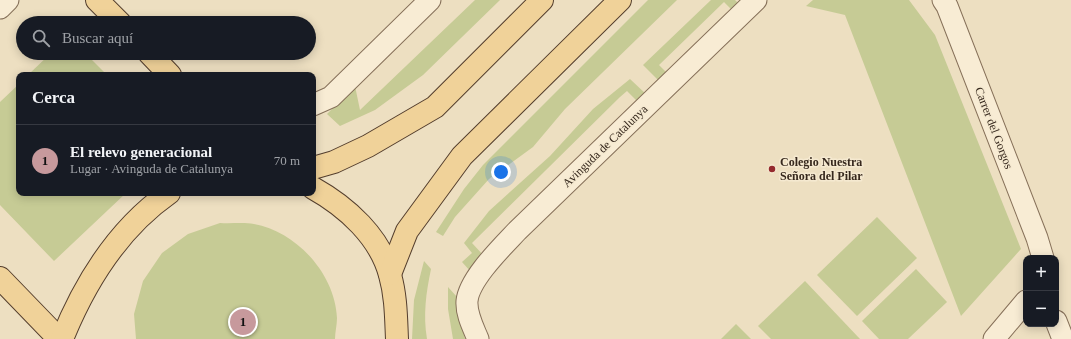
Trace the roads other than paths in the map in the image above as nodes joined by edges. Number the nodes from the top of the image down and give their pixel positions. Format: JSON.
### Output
{"nodes":[{"id":1,"x":8,"y":0,"type":"edge"},
{"id":2,"x":97,"y":0,"type":"edge"},
{"id":3,"x":430,"y":0,"type":"edge"},
{"id":4,"x":542,"y":0,"type":"edge"},
{"id":5,"x":620,"y":0,"type":"edge"},
{"id":6,"x":756,"y":0,"type":"edge"},
{"id":7,"x":943,"y":0,"type":"edge"},
{"id":8,"x":0,"y":8,"type":"edge"},
{"id":9,"x":113,"y":16,"type":"edge"},
{"id":10,"x":156,"y":60,"type":"edge"},
{"id":11,"x":167,"y":72,"type":"edge"},
{"id":12,"x":316,"y":104,"type":"edge"},
{"id":13,"x":316,"y":167,"type":"edge"},
{"id":14,"x":316,"y":190,"type":"edge"},
{"id":15,"x":165,"y":196,"type":"edge"},
{"id":16,"x":1042,"y":255,"type":"edge"},
{"id":17,"x":390,"y":274,"type":"junction"},
{"id":18,"x":0,"y":278,"type":"edge"},
{"id":19,"x":1023,"y":305,"type":"edge"},
{"id":20,"x":1058,"y":327,"type":"edge"},
{"id":21,"x":59,"y":339,"type":"edge"},
{"id":22,"x":62,"y":339,"type":"edge"},
{"id":23,"x":397,"y":339,"type":"edge"},
{"id":24,"x":478,"y":339,"type":"edge"},
{"id":25,"x":994,"y":339,"type":"edge"},
{"id":26,"x":1063,"y":339,"type":"edge"}],
"edges":[{"from":1,"to":8,"type":"street"},
{"from":2,"to":9,"type":"main road"},
{"from":3,"to":12,"type":"street"},
{"from":4,"to":13,"type":"main road"},
{"from":5,"to":17,"type":"main road"},
{"from":6,"to":24,"type":"street","name":"Avinguda de Catalunya"},
{"from":7,"to":16,"type":"street","name":"Carrer del Gorgos"},
{"from":10,"to":11,"type":"main road"},
{"from":14,"to":17,"type":"main road"},
{"from":15,"to":22,"type":"main road"},
{"from":17,"to":23,"type":"main road"},
{"from":18,"to":21,"type":"main road"},
{"from":19,"to":25,"type":"street"},
{"from":20,"to":26,"type":"street"}]}
